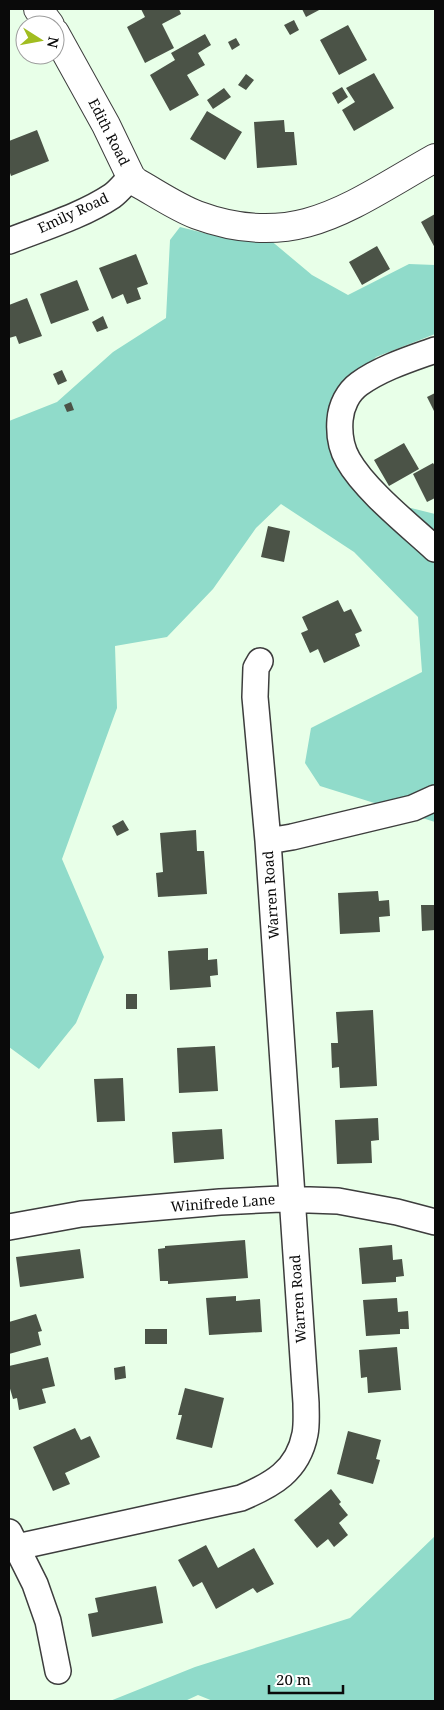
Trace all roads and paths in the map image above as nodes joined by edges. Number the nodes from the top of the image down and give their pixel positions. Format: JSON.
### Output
{"nodes":[{"id":1,"x":65,"y":51,"type":"edge"},
{"id":2,"x":435,"y":158,"type":"edge"},
{"id":3,"x":131,"y":177,"type":"junction"},
{"id":4,"x":9,"y":241,"type":"edge"},
{"id":5,"x":435,"y":350,"type":"edge"},
{"id":6,"x":435,"y":549,"type":"edge"},
{"id":7,"x":260,"y":661,"type":"dead end"},
{"id":8,"x":435,"y":798,"type":"edge"},
{"id":9,"x":268,"y":841,"type":"junction"},
{"id":10,"x":292,"y":1200,"type":"junction"},
{"id":11,"x":435,"y":1222,"type":"edge"},
{"id":12,"x":9,"y":1227,"type":"edge"},
{"id":13,"x":13,"y":1539,"type":"edge"},
{"id":14,"x":58,"y":1671,"type":"dead end"}],
"edges":[{"from":1,"to":3,"type":"street","name":"Edith Road"},
{"from":2,"to":3,"type":"street","name":"Edith Road"},
{"from":3,"to":4,"type":"street","name":"Emily Road"},
{"from":5,"to":6,"type":"street"},
{"from":7,"to":9,"type":"street","name":"Warren Road"},
{"from":8,"to":9,"type":"street","name":"Warren Road"},
{"from":9,"to":10,"type":"street","name":"Warren Road"},
{"from":10,"to":11,"type":"street","name":"Winifrede Lane"},
{"from":10,"to":12,"type":"street","name":"Winifrede Lane"},
{"from":10,"to":13,"type":"street","name":"Warren Road"},
{"from":13,"to":14,"type":"street"}]}
